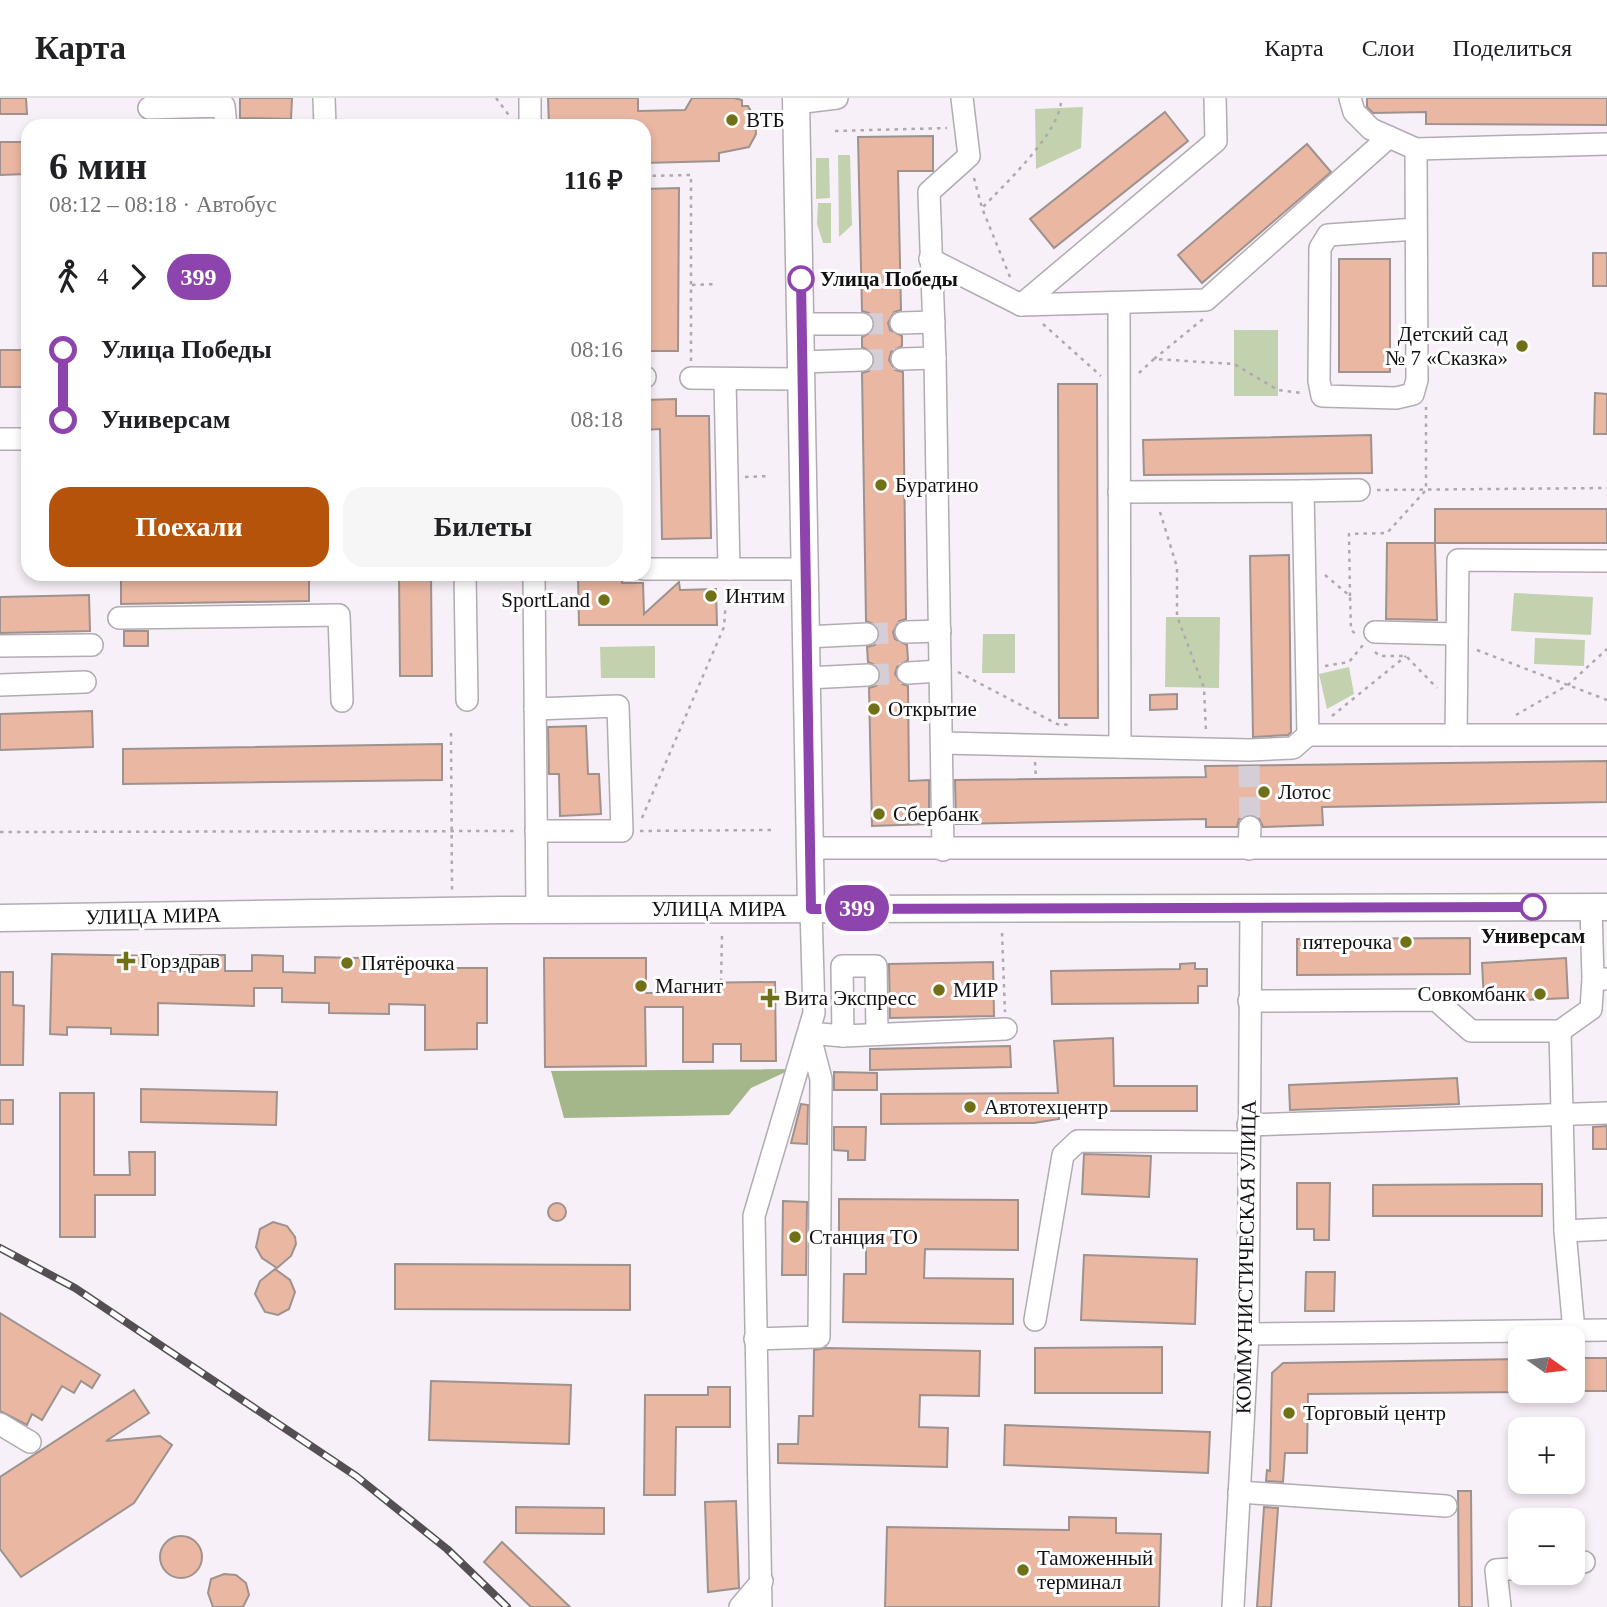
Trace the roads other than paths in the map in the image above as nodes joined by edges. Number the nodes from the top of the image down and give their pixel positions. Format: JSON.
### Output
{"nodes":[{"id":1,"x":324,"y":98,"type":"edge"},
{"id":2,"x":530,"y":98,"type":"edge"},
{"id":3,"x":837,"y":98,"type":"edge"},
{"id":4,"x":962,"y":98,"type":"edge"},
{"id":5,"x":1215,"y":98,"type":"edge"},
{"id":6,"x":1350,"y":98,"type":"edge"},
{"id":7,"x":796,"y":100,"type":"edge"},
{"id":8,"x":149,"y":111,"type":"edge"},
{"id":9,"x":225,"y":119,"type":"edge"},
{"id":10,"x":325,"y":119,"type":"edge"},
{"id":11,"x":530,"y":119,"type":"edge"},
{"id":12,"x":1389,"y":137,"type":"junction"},
{"id":13,"x":1607,"y":144,"type":"edge"},
{"id":14,"x":1416,"y":149,"type":"junction"},
{"id":15,"x":1416,"y":229,"type":"junction"},
{"id":16,"x":930,"y":259,"type":"junction"},
{"id":17,"x":1119,"y":303,"type":"junction"},
{"id":18,"x":1021,"y":305,"type":"junction"},
{"id":19,"x":934,"y":322,"type":"junction"},
{"id":20,"x":901,"y":323,"type":"tunnel mouth"},
{"id":21,"x":802,"y":324,"type":"junction"},
{"id":22,"x":862,"y":324,"type":"tunnel mouth"},
{"id":23,"x":935,"y":358,"type":"junction"},
{"id":24,"x":902,"y":359,"type":"tunnel mouth"},
{"id":25,"x":862,"y":360,"type":"tunnel mouth"},
{"id":26,"x":801,"y":371,"type":"junction"},
{"id":27,"x":691,"y":378,"type":"road end"},
{"id":28,"x":725,"y":380,"type":"junction"},
{"id":29,"x":0,"y":439,"type":"edge"},
{"id":30,"x":21,"y":439,"type":"edge"},
{"id":31,"x":1303,"y":491,"type":"junction"},
{"id":32,"x":1359,"y":491,"type":"road end"},
{"id":33,"x":1119,"y":492,"type":"junction"},
{"id":34,"x":1607,"y":561,"type":"edge"},
{"id":35,"x":651,"y":569,"type":"edge"},
{"id":36,"x":729,"y":569,"type":"junction"},
{"id":37,"x":806,"y":569,"type":"junction"},
{"id":38,"x":465,"y":581,"type":"edge"},
{"id":39,"x":534,"y":581,"type":"edge"},
{"id":40,"x":119,"y":618,"type":"dead end"},
{"id":41,"x":940,"y":631,"type":"junction"},
{"id":42,"x":906,"y":632,"type":"tunnel mouth"},
{"id":43,"x":867,"y":634,"type":"tunnel mouth"},
{"id":44,"x":806,"y":637,"type":"junction"},
{"id":45,"x":1370,"y":638,"type":"road end"},
{"id":46,"x":1457,"y":638,"type":"junction"},
{"id":47,"x":92,"y":645,"type":"dead end"},
{"id":48,"x":0,"y":646,"type":"edge"},
{"id":49,"x":940,"y":667,"type":"junction"},
{"id":50,"x":908,"y":673,"type":"tunnel mouth"},
{"id":51,"x":869,"y":675,"type":"tunnel mouth"},
{"id":52,"x":807,"y":678,"type":"junction"},
{"id":53,"x":85,"y":682,"type":"dead end"},
{"id":54,"x":0,"y":685,"type":"edge"},
{"id":55,"x":467,"y":700,"type":"dead end"},
{"id":56,"x":342,"y":701,"type":"dead end"},
{"id":57,"x":535,"y":709,"type":"junction"},
{"id":58,"x":1308,"y":735,"type":"junction"},
{"id":59,"x":1456,"y":735,"type":"junction"},
{"id":60,"x":1607,"y":735,"type":"edge"},
{"id":61,"x":943,"y":743,"type":"junction"},
{"id":62,"x":1120,"y":747,"type":"junction"},
{"id":63,"x":1250,"y":827,"type":"tunnel mouth"},
{"id":64,"x":536,"y":831,"type":"junction"},
{"id":65,"x":808,"y":848,"type":"junction"},
{"id":66,"x":1607,"y":848,"type":"edge"},
{"id":67,"x":1249,"y":849,"type":"junction"},
{"id":68,"x":943,"y":850,"type":"junction"},
{"id":69,"x":1599,"y":907,"type":"edge"},
{"id":70,"x":1251,"y":908,"type":"junction"},
{"id":71,"x":811,"y":909,"type":"junction"},
{"id":72,"x":537,"y":910,"type":"junction"},
{"id":73,"x":0,"y":918,"type":"edge"},
{"id":74,"x":1600,"y":979,"type":"edge"},
{"id":75,"x":1249,"y":1001,"type":"junction"},
{"id":76,"x":1006,"y":1029,"type":"road end"},
{"id":77,"x":1560,"y":1031,"type":"junction"},
{"id":78,"x":809,"y":1033,"type":"junction"},
{"id":79,"x":877,"y":1034,"type":"junction"},
{"id":80,"x":843,"y":1035,"type":"junction"},
{"id":81,"x":1607,"y":1113,"type":"edge"},
{"id":82,"x":1562,"y":1115,"type":"junction"},
{"id":83,"x":1248,"y":1133,"type":"junction"},
{"id":84,"x":1607,"y":1229,"type":"edge"},
{"id":85,"x":1566,"y":1231,"type":"junction"},
{"id":86,"x":1035,"y":1320,"type":"dead end"},
{"id":87,"x":1574,"y":1326,"type":"edge"},
{"id":88,"x":1607,"y":1330,"type":"edge"},
{"id":89,"x":1586,"y":1331,"type":"edge"},
{"id":90,"x":1508,"y":1332,"type":"edge"},
{"id":91,"x":1248,"y":1334,"type":"junction"},
{"id":92,"x":755,"y":1339,"type":"junction"},
{"id":93,"x":0,"y":1424,"type":"edge"},
{"id":94,"x":30,"y":1442,"type":"dead end"},
{"id":95,"x":1239,"y":1492,"type":"junction"},
{"id":96,"x":1446,"y":1506,"type":"dead end"},
{"id":97,"x":1508,"y":1569,"type":"edge"},
{"id":98,"x":762,"y":1581,"type":"junction"},
{"id":99,"x":740,"y":1607,"type":"edge"},
{"id":100,"x":761,"y":1607,"type":"edge"},
{"id":101,"x":1233,"y":1607,"type":"edge"},
{"id":102,"x":1500,"y":1607,"type":"edge"}],
"edges":[{"from":1,"to":10,"type":"street"},
{"from":2,"to":11,"type":"street"},
{"from":3,"to":7,"type":"street"},
{"from":4,"to":16,"type":"street"},
{"from":5,"to":18,"type":"street"},
{"from":6,"to":12,"type":"street"},
{"from":7,"to":21,"type":"main road"},
{"from":8,"to":9,"type":"street"},
{"from":12,"to":14,"type":"street"},
{"from":12,"to":17,"type":"street"},
{"from":13,"to":14,"type":"street"},
{"from":14,"to":15,"type":"street"},
{"from":15,"to":15,"type":"street"},
{"from":16,"to":18,"type":"street"},
{"from":16,"to":19,"type":"street"},
{"from":17,"to":18,"type":"street"},
{"from":17,"to":33,"type":"street"},
{"from":19,"to":20,"type":"street"},
{"from":19,"to":23,"type":"street"},
{"from":21,"to":22,"type":"street"},
{"from":21,"to":26,"type":"main road"},
{"from":23,"to":24,"type":"street"},
{"from":23,"to":41,"type":"street"},
{"from":25,"to":26,"type":"street"},
{"from":26,"to":28,"type":"street"},
{"from":26,"to":37,"type":"main road"},
{"from":27,"to":28,"type":"street"},
{"from":28,"to":36,"type":"street"},
{"from":29,"to":30,"type":"street"},
{"from":31,"to":32,"type":"street"},
{"from":31,"to":33,"type":"street"},
{"from":31,"to":58,"type":"street"},
{"from":33,"to":62,"type":"street"},
{"from":34,"to":46,"type":"street"},
{"from":35,"to":36,"type":"street"},
{"from":36,"to":37,"type":"street"},
{"from":37,"to":44,"type":"main road"},
{"from":38,"to":55,"type":"street"},
{"from":39,"to":57,"type":"street"},
{"from":40,"to":56,"type":"street"},
{"from":41,"to":42,"type":"street"},
{"from":41,"to":49,"type":"street"},
{"from":43,"to":44,"type":"street"},
{"from":44,"to":52,"type":"main road"},
{"from":45,"to":46,"type":"street"},
{"from":46,"to":59,"type":"street"},
{"from":47,"to":48,"type":"street"},
{"from":49,"to":50,"type":"street"},
{"from":49,"to":61,"type":"street"},
{"from":51,"to":52,"type":"street"},
{"from":52,"to":65,"type":"main road"},
{"from":53,"to":54,"type":"street"},
{"from":57,"to":64,"type":"street"},
{"from":57,"to":64,"type":"street"},
{"from":58,"to":59,"type":"street"},
{"from":58,"to":62,"type":"street"},
{"from":59,"to":60,"type":"street"},
{"from":61,"to":62,"type":"street"},
{"from":61,"to":68,"type":"street"},
{"from":63,"to":67,"type":"street"},
{"from":64,"to":72,"type":"street"},
{"from":65,"to":68,"type":"street"},
{"from":65,"to":71,"type":"main road"},
{"from":66,"to":67,"type":"street"},
{"from":67,"to":68,"type":"street"},
{"from":69,"to":70,"type":"main road","name":"УЛИЦА МИРА"},
{"from":69,"to":74,"type":"street"},
{"from":70,"to":71,"type":"main road","name":"УЛИЦА МИРА"},
{"from":70,"to":75,"type":"street","name":"КОММУНИСТИЧЕСКАЯ УЛИЦА"},
{"from":71,"to":72,"type":"main road","name":"УЛИЦА МИРА"},
{"from":71,"to":78,"type":"street"},
{"from":72,"to":73,"type":"main road","name":"УЛИЦА МИРА"},
{"from":74,"to":77,"type":"street"},
{"from":75,"to":77,"type":"street"},
{"from":75,"to":83,"type":"street","name":"КОММУНИСТИЧЕСКАЯ УЛИЦА"},
{"from":76,"to":79,"type":"street"},
{"from":77,"to":82,"type":"street"},
{"from":78,"to":80,"type":"street"},
{"from":78,"to":92,"type":"street"},
{"from":78,"to":92,"type":"street"},
{"from":79,"to":80,"type":"street"},
{"from":79,"to":80,"type":"street"},
{"from":81,"to":82,"type":"street"},
{"from":82,"to":83,"type":"street"},
{"from":82,"to":85,"type":"street"},
{"from":83,"to":86,"type":"street"},
{"from":83,"to":91,"type":"street","name":"КОММУНИСТИЧЕСКАЯ УЛИЦА"},
{"from":84,"to":85,"type":"street"},
{"from":85,"to":87,"type":"street"},
{"from":88,"to":89,"type":"street"},
{"from":90,"to":91,"type":"street"},
{"from":91,"to":95,"type":"street","name":"КОММУНИСТИЧЕСКАЯ УЛИЦА"},
{"from":92,"to":98,"type":"street"},
{"from":93,"to":94,"type":"street"},
{"from":95,"to":96,"type":"street"},
{"from":95,"to":101,"type":"street","name":"КОММУНИСТИЧЕСКАЯ УЛИЦА"},
{"from":97,"to":102,"type":"street"},
{"from":98,"to":99,"type":"street"},
{"from":98,"to":100,"type":"street"}]}
